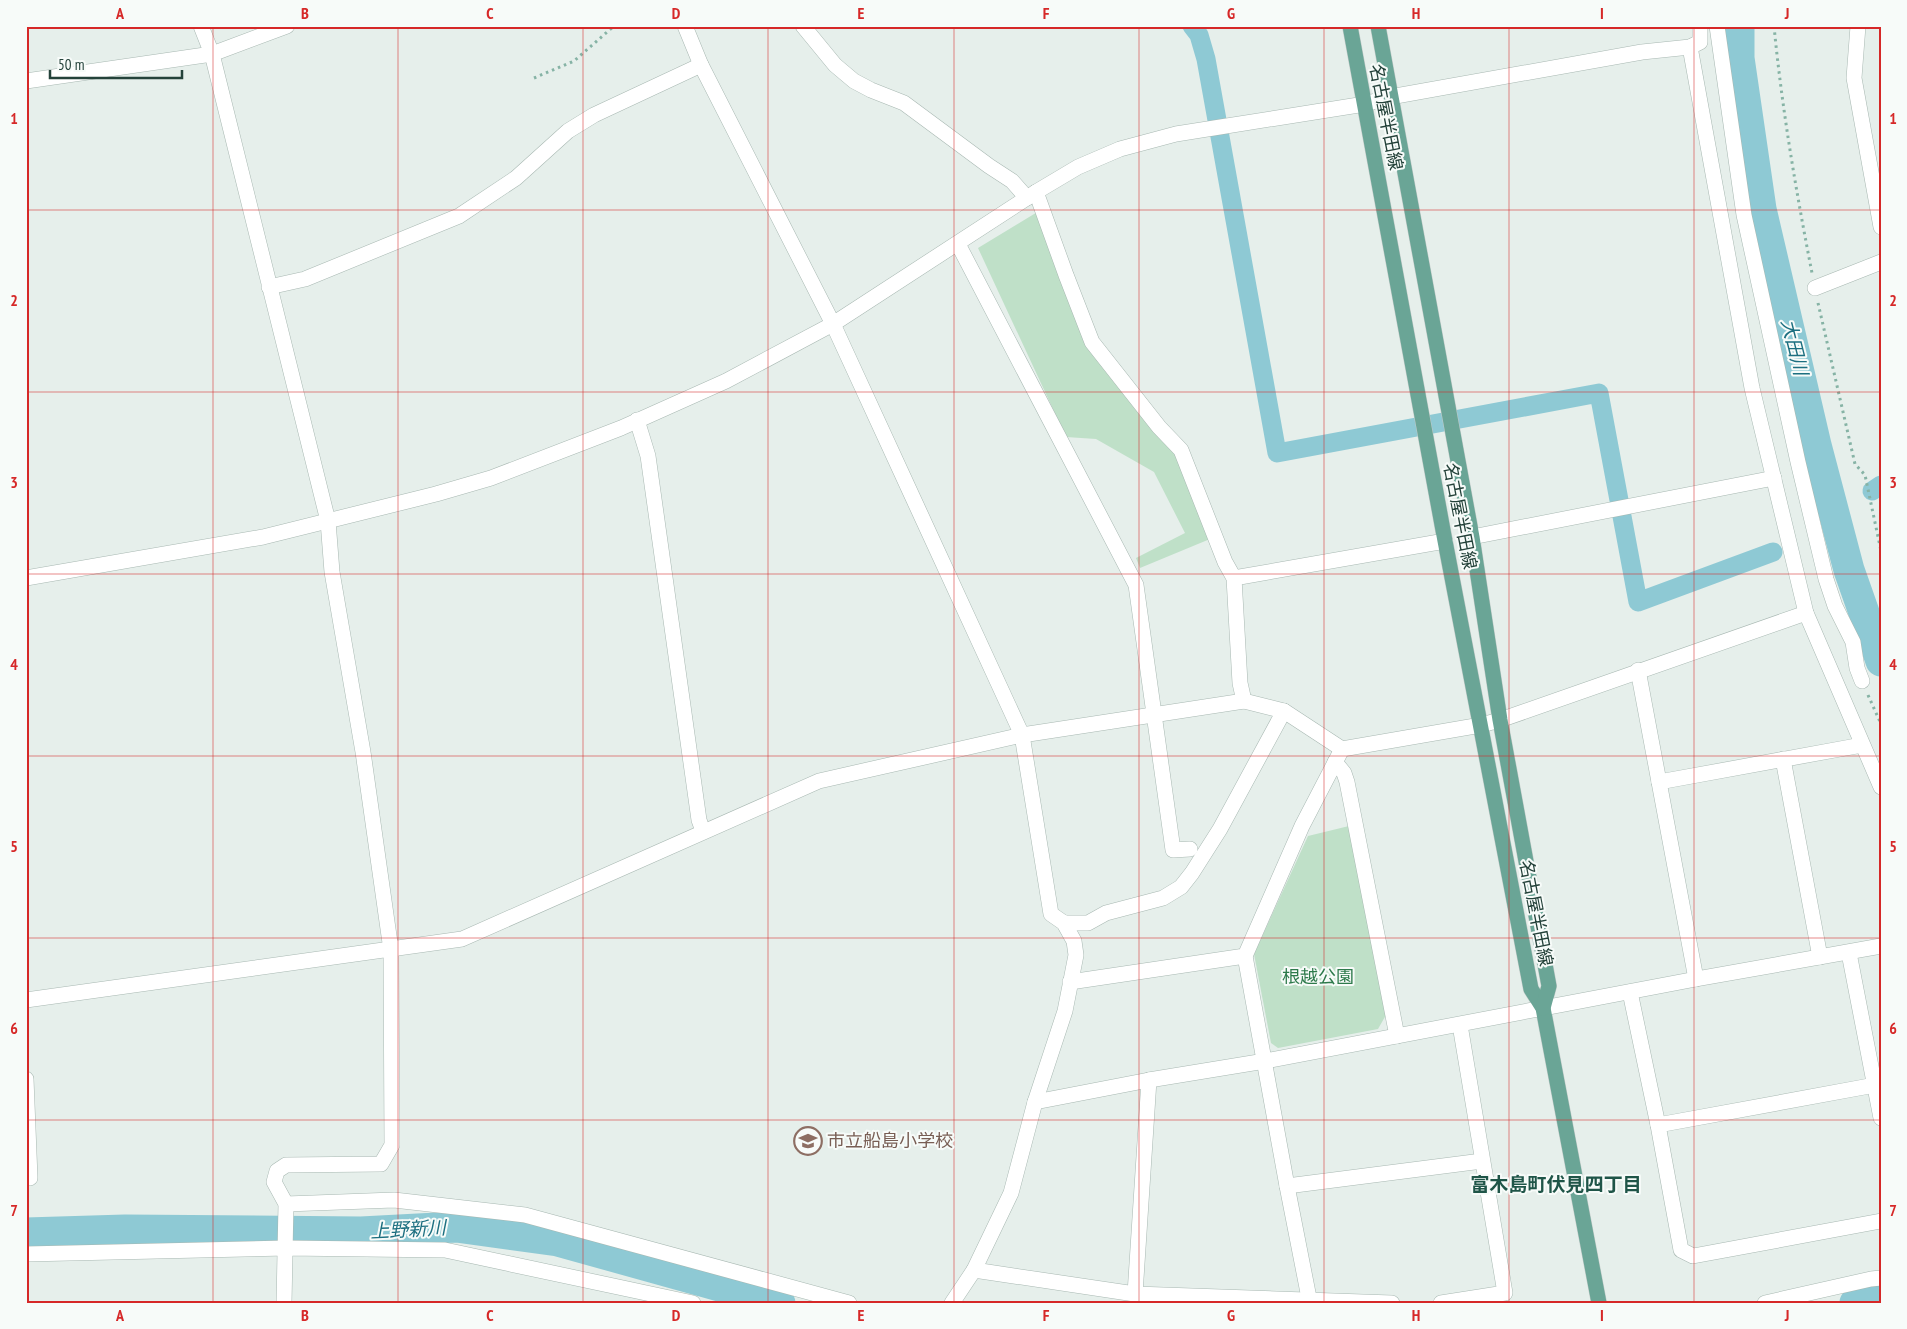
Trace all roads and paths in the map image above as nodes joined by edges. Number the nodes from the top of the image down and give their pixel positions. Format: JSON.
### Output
{"nodes":[{"id":1,"x":202,"y":26,"type":"edge"},
{"id":2,"x":287,"y":26,"type":"edge"},
{"id":3,"x":614,"y":26,"type":"edge"},
{"id":4,"x":684,"y":26,"type":"edge"},
{"id":5,"x":803,"y":26,"type":"edge"},
{"id":6,"x":1350,"y":26,"type":"edge"},
{"id":7,"x":1378,"y":26,"type":"edge"},
{"id":8,"x":1700,"y":26,"type":"edge"},
{"id":9,"x":1717,"y":26,"type":"edge"},
{"id":10,"x":1858,"y":26,"type":"edge"},
{"id":11,"x":1690,"y":47,"type":"junction"},
{"id":12,"x":212,"y":54,"type":"junction"},
{"id":13,"x":701,"y":65,"type":"junction"},
{"id":14,"x":28,"y":77,"type":"edge"},
{"id":15,"x":534,"y":78,"type":"dead end"},
{"id":16,"x":1390,"y":97,"type":"junction"},
{"id":17,"x":1365,"y":104,"type":"junction"},
{"id":18,"x":1032,"y":195,"type":"junction"},
{"id":19,"x":1881,"y":227,"type":"edge"},
{"id":20,"x":958,"y":244,"type":"junction"},
{"id":21,"x":1881,"y":262,"type":"edge"},
{"id":22,"x":269,"y":287,"type":"junction"},
{"id":23,"x":1815,"y":288,"type":"dead end"},
{"id":24,"x":833,"y":324,"type":"junction"},
{"id":25,"x":637,"y":420,"type":"junction"},
{"id":26,"x":1774,"y":478,"type":"junction"},
{"id":27,"x":328,"y":521,"type":"junction"},
{"id":28,"x":1472,"y":537,"type":"junction"},
{"id":29,"x":1445,"y":541,"type":"junction"},
{"id":30,"x":26,"y":578,"type":"edge"},
{"id":31,"x":1234,"y":578,"type":"junction"},
{"id":32,"x":1806,"y":613,"type":"junction"},
{"id":33,"x":1638,"y":670,"type":"junction"},
{"id":34,"x":1862,"y":681,"type":"joint"},
{"id":35,"x":1244,"y":701,"type":"junction"},
{"id":36,"x":1284,"y":710,"type":"junction"},
{"id":37,"x":1155,"y":715,"type":"junction"},
{"id":38,"x":1500,"y":720,"type":"junction"},
{"id":39,"x":1881,"y":724,"type":"edge"},
{"id":40,"x":1481,"y":726,"type":"junction"},
{"id":41,"x":1022,"y":735,"type":"junction"},
{"id":42,"x":1862,"y":744,"type":"junction"},
{"id":43,"x":1338,"y":756,"type":"junction"},
{"id":44,"x":1783,"y":759,"type":"junction"},
{"id":45,"x":1659,"y":782,"type":"junction"},
{"id":46,"x":1881,"y":787,"type":"edge"},
{"id":47,"x":703,"y":831,"type":"junction"},
{"id":48,"x":1190,"y":848,"type":"dead end"},
{"id":49,"x":1064,"y":923,"type":"junction"},
{"id":50,"x":1881,"y":946,"type":"edge"},
{"id":51,"x":391,"y":950,"type":"junction"},
{"id":52,"x":1849,"y":953,"type":"junction"},
{"id":53,"x":1245,"y":956,"type":"junction"},
{"id":54,"x":1820,"y":957,"type":"junction"},
{"id":55,"x":1696,"y":979,"type":"junction"},
{"id":56,"x":1070,"y":982,"type":"junction"},
{"id":57,"x":1630,"y":992,"type":"junction"},
{"id":58,"x":26,"y":1000,"type":"edge"},
{"id":59,"x":1544,"y":1008,"type":"junction"},
{"id":60,"x":1460,"y":1025,"type":"junction"},
{"id":61,"x":1397,"y":1036,"type":"junction"},
{"id":62,"x":1265,"y":1061,"type":"junction"},
{"id":63,"x":26,"y":1080,"type":"edge"},
{"id":64,"x":1149,"y":1080,"type":"junction"},
{"id":65,"x":1875,"y":1085,"type":"junction"},
{"id":66,"x":1035,"y":1102,"type":"junction"},
{"id":67,"x":1881,"y":1118,"type":"edge"},
{"id":68,"x":1658,"y":1125,"type":"junction"},
{"id":69,"x":1482,"y":1161,"type":"junction"},
{"id":70,"x":30,"y":1178,"type":"dead end"},
{"id":71,"x":1286,"y":1186,"type":"junction"},
{"id":72,"x":286,"y":1209,"type":"junction"},
{"id":73,"x":1881,"y":1221,"type":"edge"},
{"id":74,"x":286,"y":1248,"type":"junction"},
{"id":75,"x":26,"y":1254,"type":"edge"},
{"id":76,"x":974,"y":1270,"type":"junction"},
{"id":77,"x":1881,"y":1278,"type":"edge"},
{"id":78,"x":1135,"y":1294,"type":"junction"},
{"id":79,"x":1310,"y":1301,"type":"edge"},
{"id":80,"x":284,"y":1303,"type":"edge"},
{"id":81,"x":693,"y":1303,"type":"edge"},
{"id":82,"x":849,"y":1303,"type":"edge"},
{"id":83,"x":952,"y":1303,"type":"edge"},
{"id":84,"x":1392,"y":1303,"type":"edge"},
{"id":85,"x":1441,"y":1303,"type":"edge"},
{"id":86,"x":1599,"y":1303,"type":"edge"},
{"id":87,"x":1765,"y":1303,"type":"edge"}],
"edges":[{"from":1,"to":12,"type":"street"},
{"from":2,"to":12,"type":"street"},
{"from":3,"to":15,"type":"path"},
{"from":4,"to":13,"type":"street"},
{"from":5,"to":18,"type":"street"},
{"from":6,"to":17,"type":"main road","name":"名古屋半田線"},
{"from":7,"to":16,"type":"main road","name":"名古屋半田線"},
{"from":8,"to":11,"type":"street"},
{"from":9,"to":34,"type":"street"},
{"from":10,"to":19,"type":"street"},
{"from":11,"to":16,"type":"street"},
{"from":11,"to":26,"type":"street"},
{"from":12,"to":14,"type":"street"},
{"from":12,"to":22,"type":"street"},
{"from":13,"to":22,"type":"street"},
{"from":13,"to":24,"type":"street"},
{"from":16,"to":17,"type":"street"},
{"from":16,"to":28,"type":"main road","name":"名古屋半田線"},
{"from":17,"to":18,"type":"street"},
{"from":17,"to":29,"type":"main road","name":"名古屋半田線"},
{"from":18,"to":20,"type":"street"},
{"from":18,"to":31,"type":"street"},
{"from":20,"to":24,"type":"street"},
{"from":20,"to":37,"type":"street"},
{"from":21,"to":23,"type":"street"},
{"from":22,"to":27,"type":"street"},
{"from":24,"to":25,"type":"street"},
{"from":24,"to":41,"type":"street"},
{"from":25,"to":27,"type":"street"},
{"from":25,"to":47,"type":"street"},
{"from":26,"to":28,"type":"street"},
{"from":26,"to":32,"type":"street"},
{"from":27,"to":30,"type":"street"},
{"from":27,"to":51,"type":"street"},
{"from":28,"to":38,"type":"main road","name":"名古屋半田線"},
{"from":29,"to":31,"type":"street"},
{"from":29,"to":40,"type":"main road","name":"名古屋半田線"},
{"from":31,"to":35,"type":"street"},
{"from":32,"to":33,"type":"street"},
{"from":32,"to":42,"type":"street"},
{"from":33,"to":38,"type":"street"},
{"from":33,"to":45,"type":"street"},
{"from":34,"to":39,"type":"path"},
{"from":35,"to":36,"type":"street"},
{"from":35,"to":37,"type":"street"},
{"from":36,"to":43,"type":"street"},
{"from":36,"to":49,"type":"street"},
{"from":37,"to":41,"type":"street"},
{"from":37,"to":48,"type":"street"},
{"from":38,"to":40,"type":"street"},
{"from":38,"to":59,"type":"main road","name":"名古屋半田線"},
{"from":40,"to":43,"type":"street"},
{"from":40,"to":59,"type":"main road","name":"名古屋半田線"},
{"from":41,"to":47,"type":"street"},
{"from":41,"to":49,"type":"street"},
{"from":42,"to":44,"type":"street"},
{"from":42,"to":46,"type":"street"},
{"from":43,"to":53,"type":"street"},
{"from":43,"to":61,"type":"street"},
{"from":44,"to":45,"type":"street"},
{"from":44,"to":54,"type":"street"},
{"from":45,"to":55,"type":"street"},
{"from":47,"to":51,"type":"street"},
{"from":49,"to":56,"type":"street"},
{"from":50,"to":52,"type":"street"},
{"from":51,"to":58,"type":"street"},
{"from":51,"to":72,"type":"street"},
{"from":52,"to":54,"type":"street"},
{"from":52,"to":65,"type":"street"},
{"from":53,"to":56,"type":"street"},
{"from":53,"to":62,"type":"street"},
{"from":54,"to":55,"type":"street"},
{"from":55,"to":57,"type":"street"},
{"from":56,"to":66,"type":"street"},
{"from":57,"to":59,"type":"street"},
{"from":57,"to":68,"type":"street"},
{"from":59,"to":60,"type":"street"},
{"from":59,"to":86,"type":"main road","name":"名古屋半田線"},
{"from":60,"to":61,"type":"street"},
{"from":60,"to":69,"type":"street"},
{"from":61,"to":62,"type":"street"},
{"from":62,"to":64,"type":"street"},
{"from":62,"to":71,"type":"street"},
{"from":63,"to":70,"type":"street"},
{"from":64,"to":66,"type":"street"},
{"from":64,"to":78,"type":"street"},
{"from":65,"to":67,"type":"street"},
{"from":65,"to":68,"type":"street"},
{"from":66,"to":76,"type":"street"},
{"from":68,"to":73,"type":"street"},
{"from":69,"to":71,"type":"street"},
{"from":69,"to":85,"type":"street"},
{"from":71,"to":79,"type":"street"},
{"from":72,"to":74,"type":"street"},
{"from":72,"to":82,"type":"street"},
{"from":74,"to":75,"type":"street"},
{"from":74,"to":80,"type":"street"},
{"from":74,"to":81,"type":"street"},
{"from":76,"to":78,"type":"street"},
{"from":76,"to":83,"type":"street"},
{"from":77,"to":87,"type":"street"},
{"from":78,"to":79,"type":"street"},
{"from":79,"to":84,"type":"street"}]}
